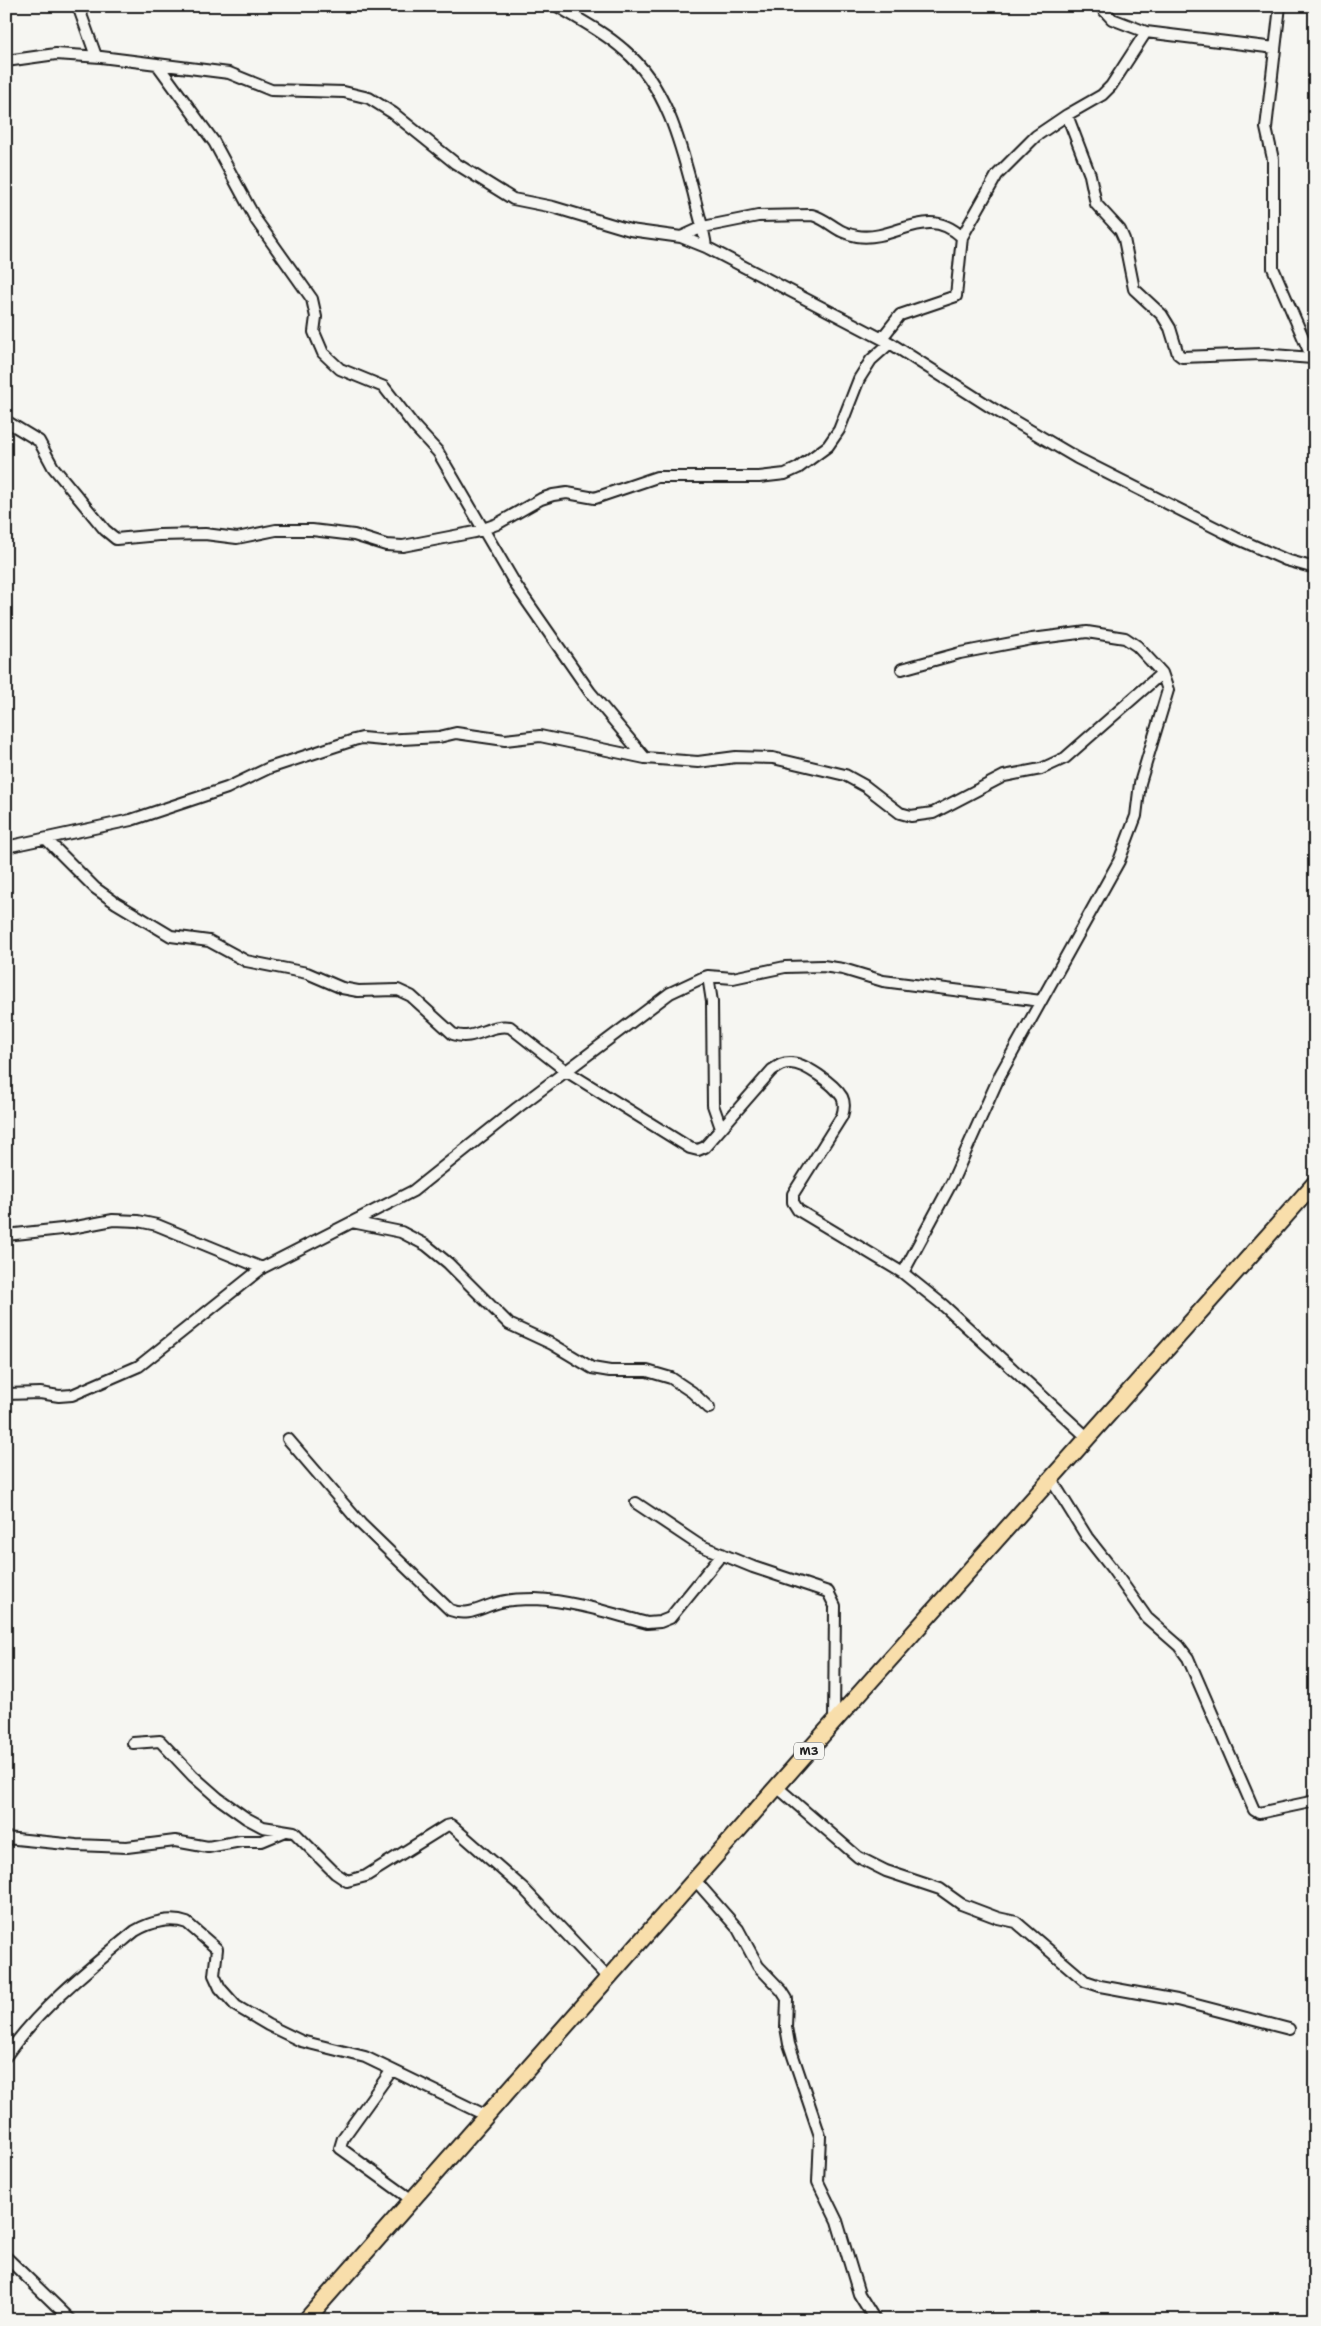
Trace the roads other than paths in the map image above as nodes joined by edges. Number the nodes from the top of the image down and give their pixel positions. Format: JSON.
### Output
{"nodes":[{"id":1,"x":78,"y":6,"type":"edge"},
{"id":2,"x":557,"y":6,"type":"edge"},
{"id":3,"x":1100,"y":6,"type":"edge"},
{"id":4,"x":1280,"y":6,"type":"edge"},
{"id":5,"x":1146,"y":32,"type":"junction"},
{"id":6,"x":1275,"y":48,"type":"junction"},
{"id":7,"x":96,"y":56,"type":"junction"},
{"id":8,"x":6,"y":61,"type":"edge"},
{"id":9,"x":157,"y":64,"type":"junction"},
{"id":10,"x":1067,"y":115,"type":"junction"},
{"id":11,"x":703,"y":227,"type":"junction"},
{"id":12,"x":681,"y":237,"type":"junction"},
{"id":13,"x":962,"y":237,"type":"junction"},
{"id":14,"x":706,"y":247,"type":"junction"},
{"id":15,"x":886,"y":340,"type":"junction"},
{"id":16,"x":1313,"y":359,"type":"edge"},
{"id":17,"x":6,"y":421,"type":"edge"},
{"id":18,"x":483,"y":530,"type":"junction"},
{"id":19,"x":1315,"y":568,"type":"edge"},
{"id":20,"x":902,"y":668,"type":"dead end"},
{"id":21,"x":1162,"y":673,"type":"junction"},
{"id":22,"x":645,"y":758,"type":"junction"},
{"id":23,"x":46,"y":839,"type":"junction"},
{"id":24,"x":6,"y":847,"type":"edge"},
{"id":25,"x":708,"y":976,"type":"junction"},
{"id":26,"x":1041,"y":1001,"type":"junction"},
{"id":27,"x":566,"y":1071,"type":"junction"},
{"id":28,"x":721,"y":1128,"type":"junction"},
{"id":29,"x":1315,"y":1184,"type":"edge"},
{"id":30,"x":352,"y":1222,"type":"junction"},
{"id":31,"x":6,"y":1235,"type":"edge"},
{"id":32,"x":262,"y":1268,"type":"junction"},
{"id":33,"x":903,"y":1273,"type":"junction"},
{"id":34,"x":6,"y":1394,"type":"edge"},
{"id":35,"x":709,"y":1408,"type":"dead end"},
{"id":36,"x":1088,"y":1438,"type":"junction"},
{"id":37,"x":288,"y":1439,"type":"dead end"},
{"id":38,"x":1051,"y":1479,"type":"junction"},
{"id":39,"x":636,"y":1503,"type":"dead end"},
{"id":40,"x":722,"y":1554,"type":"junction"},
{"id":41,"x":834,"y":1722,"type":"junction"},
{"id":42,"x":133,"y":1743,"type":"dead end"},
{"id":43,"x":777,"y":1787,"type":"junction"},
{"id":44,"x":1315,"y":1801,"type":"edge"},
{"id":45,"x":286,"y":1831,"type":"junction"},
{"id":46,"x":6,"y":1838,"type":"edge"},
{"id":47,"x":695,"y":1880,"type":"junction"},
{"id":48,"x":609,"y":1978,"type":"junction"},
{"id":49,"x":1289,"y":2029,"type":"dead end"},
{"id":50,"x":6,"y":2056,"type":"edge"},
{"id":51,"x":392,"y":2070,"type":"junction"},
{"id":52,"x":486,"y":2116,"type":"junction"},
{"id":53,"x":412,"y":2200,"type":"junction"},
{"id":54,"x":6,"y":2258,"type":"edge"},
{"id":55,"x":70,"y":2320,"type":"edge"},
{"id":56,"x":306,"y":2320,"type":"edge"},
{"id":57,"x":875,"y":2320,"type":"edge"}],
"edges":[{"from":1,"to":7,"type":"street"},
{"from":2,"to":11,"type":"street"},
{"from":3,"to":5,"type":"street"},
{"from":4,"to":6,"type":"street"},
{"from":5,"to":6,"type":"street"},
{"from":5,"to":10,"type":"street"},
{"from":6,"to":16,"type":"street"},
{"from":7,"to":8,"type":"street"},
{"from":7,"to":9,"type":"street"},
{"from":9,"to":12,"type":"street"},
{"from":9,"to":18,"type":"street"},
{"from":10,"to":13,"type":"street"},
{"from":10,"to":16,"type":"street"},
{"from":11,"to":12,"type":"street"},
{"from":11,"to":13,"type":"street"},
{"from":11,"to":14,"type":"street"},
{"from":12,"to":14,"type":"street"},
{"from":13,"to":15,"type":"street"},
{"from":14,"to":15,"type":"street"},
{"from":15,"to":18,"type":"street"},
{"from":15,"to":19,"type":"street"},
{"from":17,"to":18,"type":"street"},
{"from":18,"to":22,"type":"street"},
{"from":20,"to":21,"type":"street"},
{"from":21,"to":22,"type":"street"},
{"from":21,"to":26,"type":"street"},
{"from":22,"to":23,"type":"street"},
{"from":23,"to":24,"type":"street"},
{"from":23,"to":27,"type":"street"},
{"from":25,"to":26,"type":"street"},
{"from":25,"to":27,"type":"street"},
{"from":25,"to":28,"type":"street"},
{"from":26,"to":33,"type":"street"},
{"from":27,"to":28,"type":"street"},
{"from":27,"to":30,"type":"street"},
{"from":28,"to":33,"type":"street"},
{"from":29,"to":36,"type":"main road","number":"M3"},
{"from":30,"to":32,"type":"street"},
{"from":30,"to":35,"type":"street"},
{"from":31,"to":32,"type":"street"},
{"from":32,"to":34,"type":"street"},
{"from":33,"to":36,"type":"street"},
{"from":36,"to":38,"type":"main road","number":"M3"},
{"from":37,"to":40,"type":"street"},
{"from":38,"to":41,"type":"main road","number":"M3"},
{"from":38,"to":44,"type":"street"},
{"from":39,"to":40,"type":"street"},
{"from":40,"to":41,"type":"street"},
{"from":41,"to":43,"type":"main road","number":"M3"},
{"from":42,"to":45,"type":"street"},
{"from":43,"to":47,"type":"main road","number":"M3"},
{"from":43,"to":49,"type":"street"},
{"from":45,"to":46,"type":"street"},
{"from":45,"to":48,"type":"street"},
{"from":47,"to":48,"type":"main road","number":"M3"},
{"from":47,"to":57,"type":"street"},
{"from":48,"to":52,"type":"main road","number":"M3"},
{"from":50,"to":51,"type":"street"},
{"from":51,"to":52,"type":"street"},
{"from":51,"to":53,"type":"street"},
{"from":52,"to":53,"type":"main road","number":"M3"},
{"from":53,"to":56,"type":"main road","number":"M3"},
{"from":54,"to":55,"type":"street"}]}
